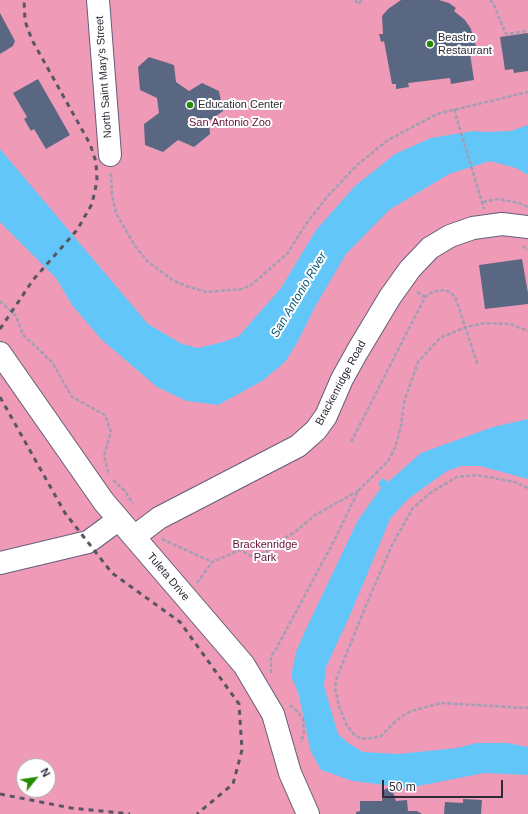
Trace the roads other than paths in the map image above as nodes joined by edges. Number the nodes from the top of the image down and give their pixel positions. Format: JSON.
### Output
{"nodes":[{"id":1,"x":98,"y":0,"type":"edge"},
{"id":2,"x":110,"y":155,"type":"road end"},
{"id":3,"x":522,"y":234,"type":"edge"},
{"id":4,"x":0,"y":353,"type":"edge"},
{"id":5,"x":127,"y":515,"type":"junction"},
{"id":6,"x":134,"y":537,"type":"junction"},
{"id":7,"x":0,"y":563,"type":"edge"},
{"id":8,"x":308,"y":814,"type":"edge"}],
"edges":[{"from":1,"to":2,"type":"street","name":"North Saint Mary's Street"},
{"from":3,"to":6,"type":"street","name":"Brackenridge Road"},
{"from":4,"to":5,"type":"street","name":"Tuleta Drive"},
{"from":5,"to":6,"type":"street","name":"Tuleta Drive"},
{"from":5,"to":7,"type":"street"},
{"from":6,"to":8,"type":"street","name":"Tuleta Drive"}]}
